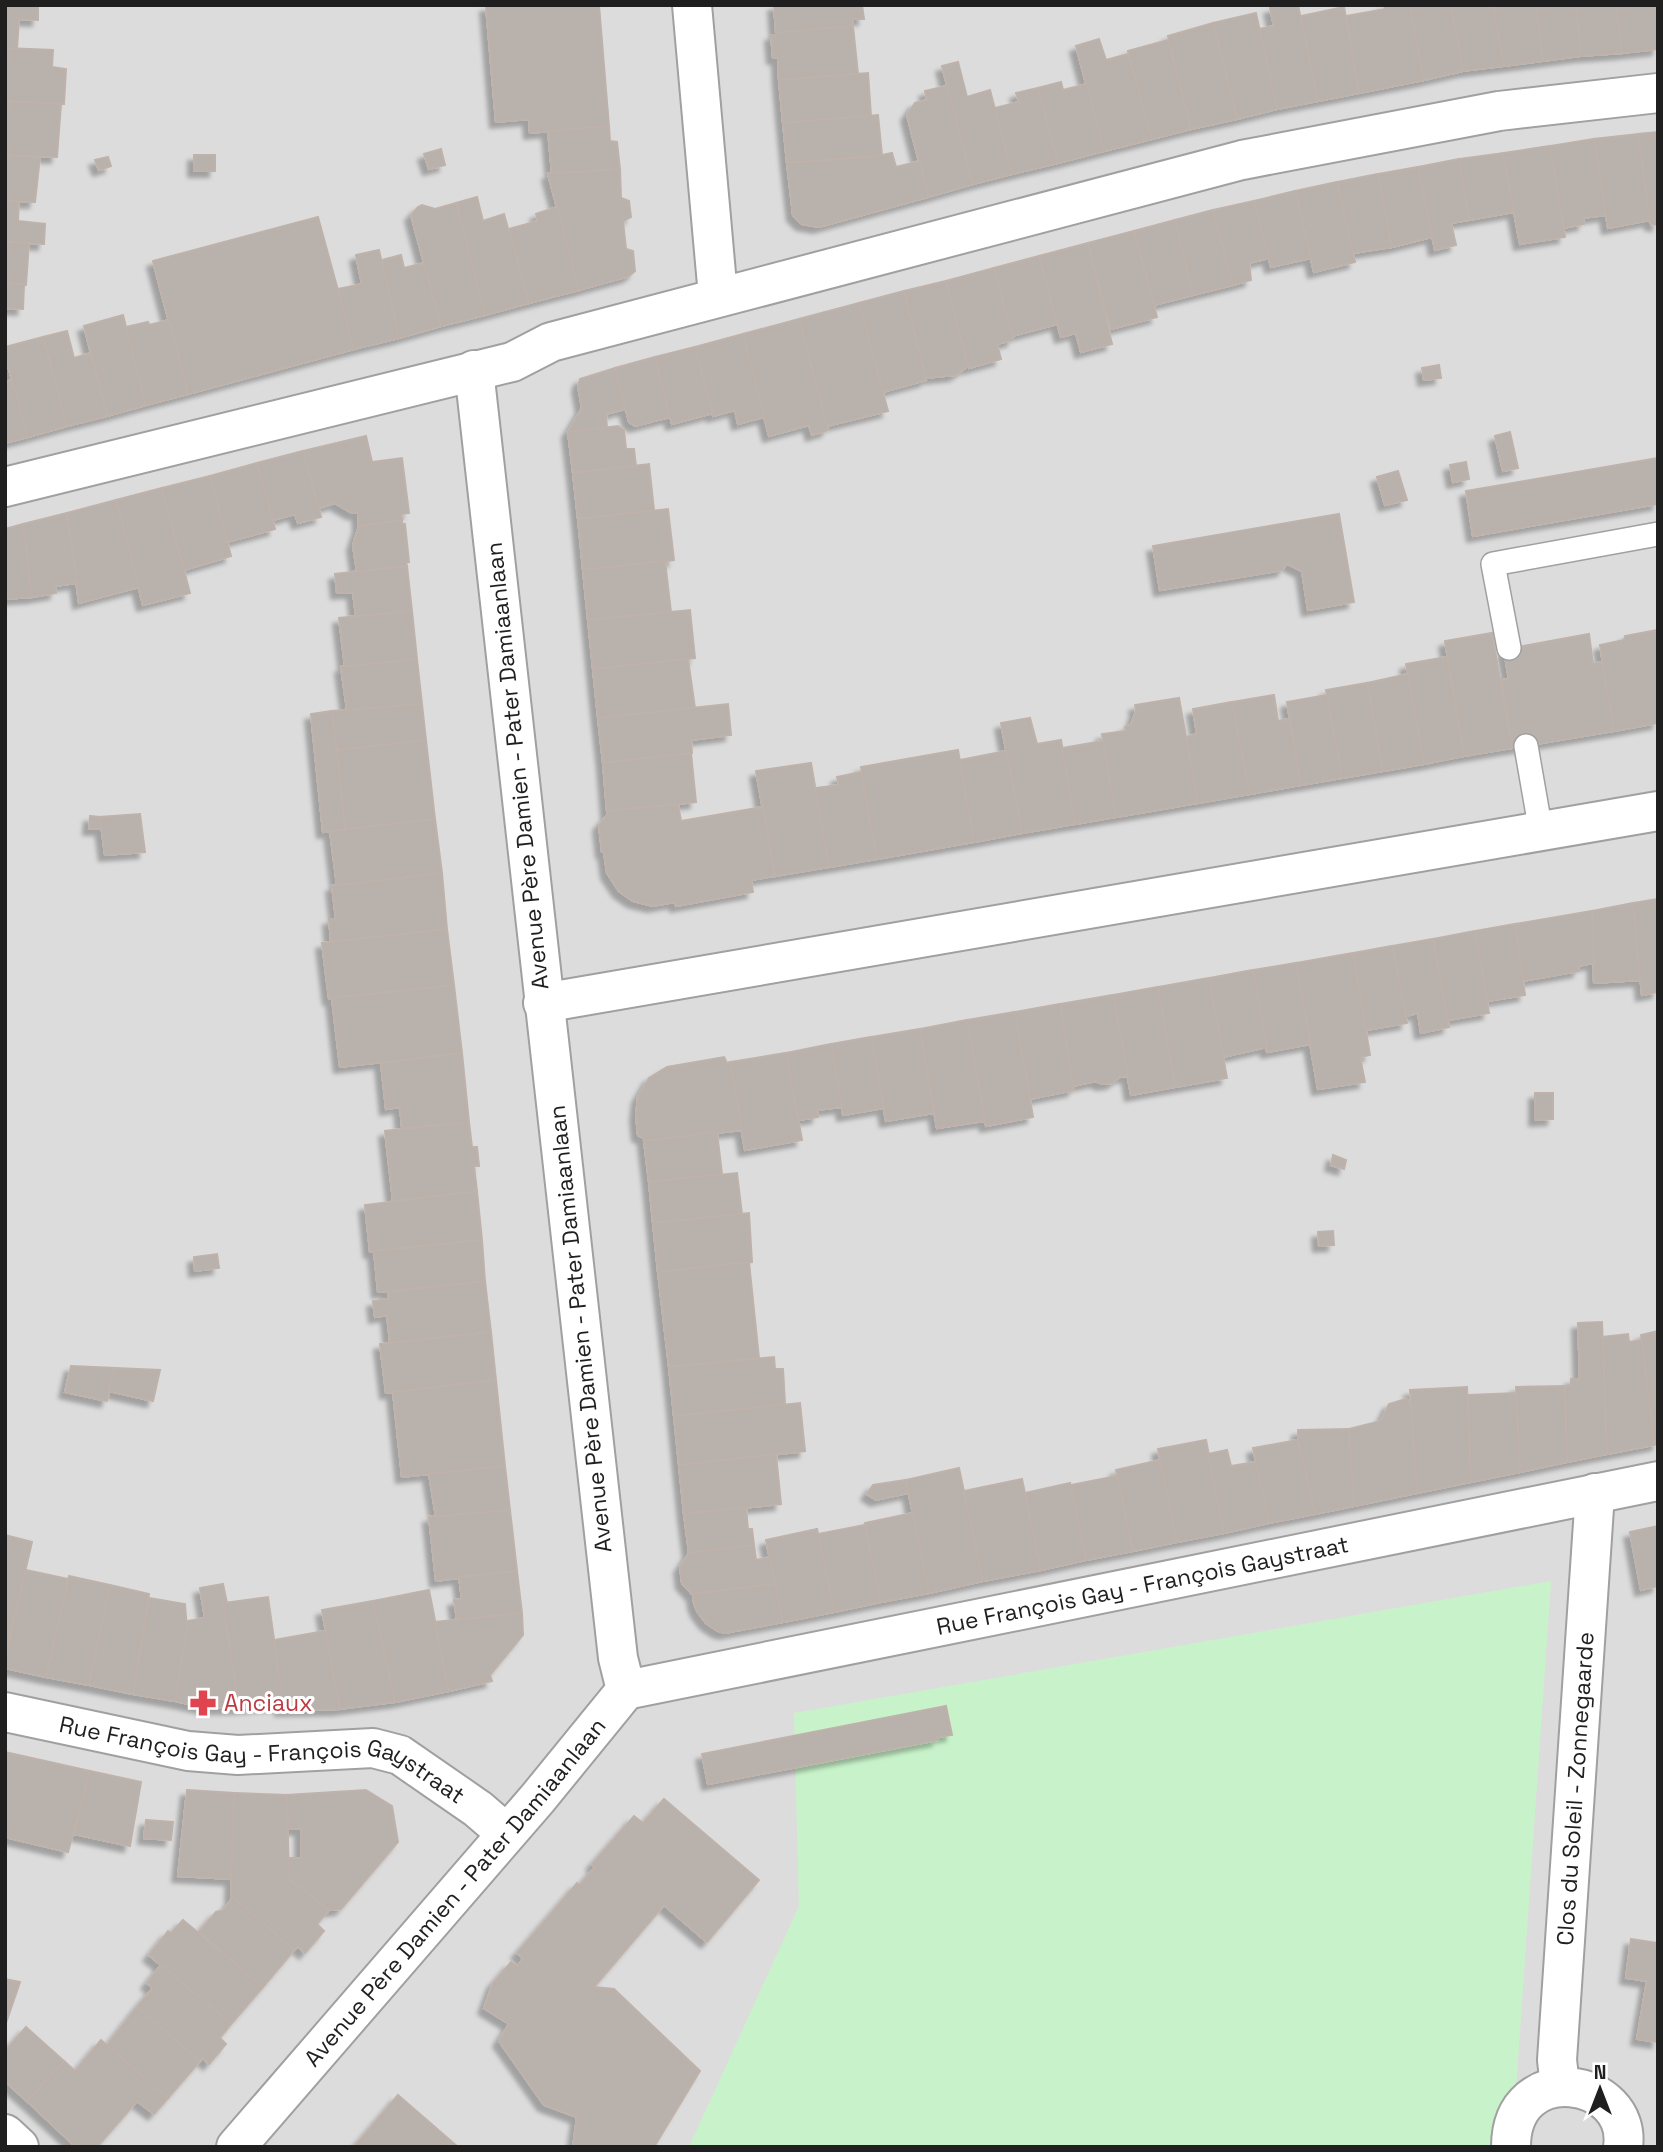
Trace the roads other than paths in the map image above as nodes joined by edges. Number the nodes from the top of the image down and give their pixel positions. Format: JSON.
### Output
{"nodes":[{"id":1,"x":692,"y":5,"type":"edge"},
{"id":2,"x":1658,"y":93,"type":"edge"},
{"id":3,"x":718,"y":296,"type":"junction"},
{"id":4,"x":474,"y":370,"type":"junction"},
{"id":5,"x":5,"y":487,"type":"edge"},
{"id":6,"x":1658,"y":534,"type":"edge"},
{"id":7,"x":1509,"y":648,"type":"dead end"},
{"id":8,"x":1526,"y":746,"type":"dead end"},
{"id":9,"x":1658,"y":811,"type":"edge"},
{"id":10,"x":1541,"y":832,"type":"junction"},
{"id":11,"x":544,"y":1003,"type":"junction"},
{"id":12,"x":1658,"y":1480,"type":"edge"},
{"id":13,"x":1595,"y":1493,"type":"junction"},
{"id":14,"x":626,"y":1690,"type":"junction"},
{"id":15,"x":5,"y":1712,"type":"edge"},
{"id":16,"x":506,"y":1833,"type":"junction"},
{"id":17,"x":1560,"y":2086,"type":"junction"},
{"id":18,"x":5,"y":2134,"type":"edge"},
{"id":19,"x":19,"y":2147,"type":"edge"},
{"id":20,"x":236,"y":2147,"type":"edge"},
{"id":21,"x":1511,"y":2147,"type":"edge"},
{"id":22,"x":1623,"y":2147,"type":"edge"}],
"edges":[{"from":1,"to":3,"type":"street"},
{"from":2,"to":3,"type":"street"},
{"from":3,"to":4,"type":"street"},
{"from":4,"to":5,"type":"street"},
{"from":4,"to":11,"type":"street","name":"Avenue Père Damien - Pater Damiaanlaan"},
{"from":6,"to":7,"type":"lane"},
{"from":8,"to":10,"type":"lane"},
{"from":9,"to":10,"type":"street"},
{"from":10,"to":11,"type":"street"},
{"from":11,"to":14,"type":"street","name":"Avenue Père Damien - Pater Damiaanlaan"},
{"from":12,"to":13,"type":"street","name":"Rue François Gay - François Gaystraat"},
{"from":13,"to":14,"type":"street","name":"Rue François Gay - François Gaystraat"},
{"from":13,"to":17,"type":"street","name":"Clos du Soleil - Zonnegaarde"},
{"from":14,"to":16,"type":"street","name":"Avenue Père Damien - Pater Damiaanlaan"},
{"from":15,"to":16,"type":"street","name":"Rue François Gay - François Gaystraat"},
{"from":16,"to":20,"type":"street","name":"Avenue Père Damien - Pater Damiaanlaan"},
{"from":17,"to":21,"type":"street"},
{"from":17,"to":22,"type":"street"},
{"from":18,"to":19,"type":"street"}]}
